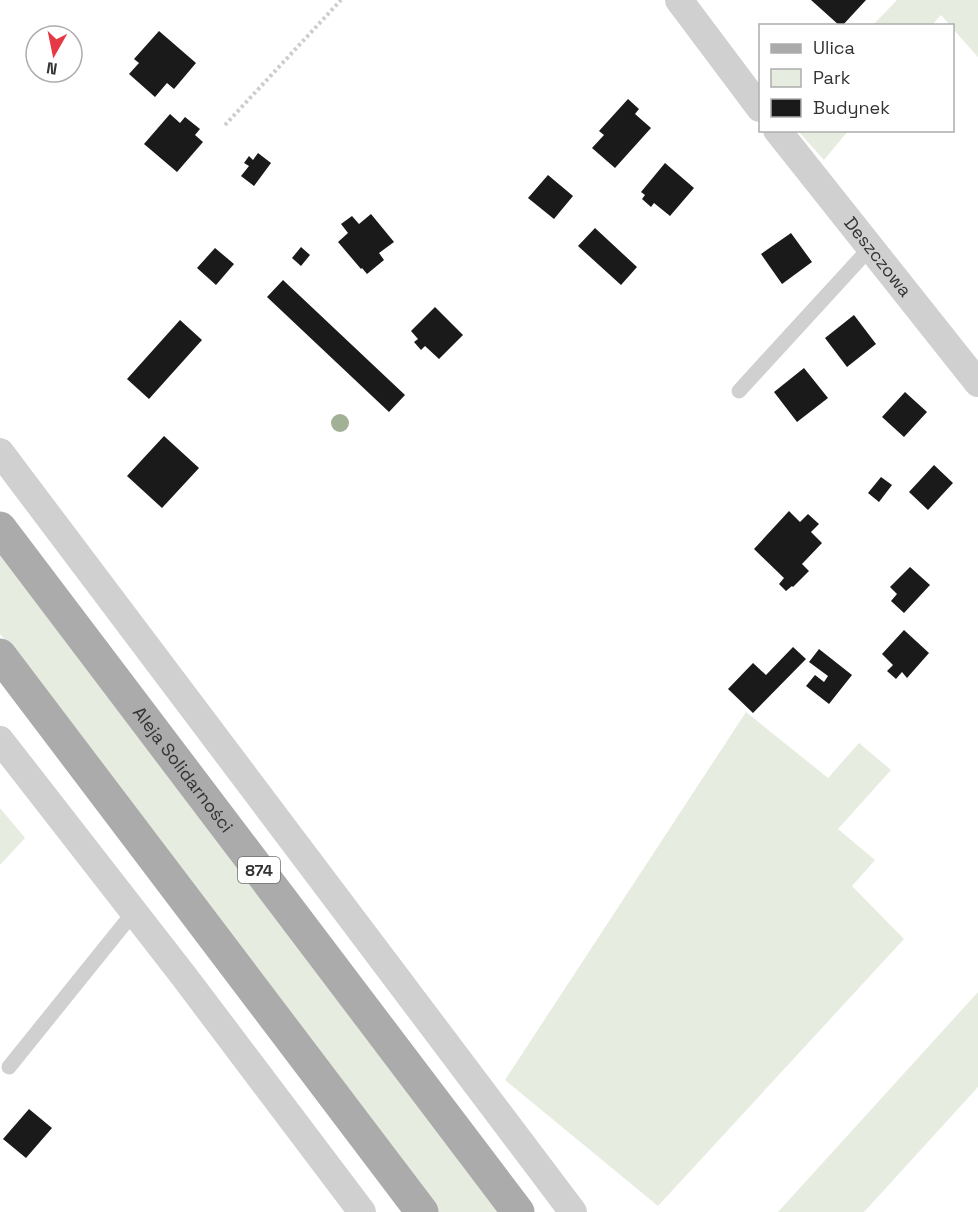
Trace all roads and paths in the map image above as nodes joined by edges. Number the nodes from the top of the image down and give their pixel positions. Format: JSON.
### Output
{"nodes":[{"id":1,"x":341,"y":0,"type":"edge"},
{"id":2,"x":679,"y":0,"type":"edge"},
{"id":3,"x":759,"y":107,"type":"edge"},
{"id":4,"x":225,"y":125,"type":"dead end"},
{"id":5,"x":779,"y":132,"type":"edge"},
{"id":6,"x":870,"y":248,"type":"junction"},
{"id":7,"x":978,"y":383,"type":"edge"},
{"id":8,"x":739,"y":391,"type":"dead end"},
{"id":9,"x":0,"y":452,"type":"edge"},
{"id":10,"x":0,"y":528,"type":"edge"},
{"id":11,"x":0,"y":655,"type":"edge"},
{"id":12,"x":0,"y":740,"type":"edge"},
{"id":13,"x":136,"y":915,"type":"junction"},
{"id":14,"x":9,"y":1067,"type":"dead end"},
{"id":15,"x":362,"y":1212,"type":"edge"},
{"id":16,"x":422,"y":1212,"type":"edge"},
{"id":17,"x":518,"y":1212,"type":"edge"},
{"id":18,"x":573,"y":1212,"type":"edge"}],
"edges":[{"from":1,"to":4,"type":"path"},
{"from":2,"to":3,"type":"street"},
{"from":5,"to":6,"type":"street","name":"Deszczowa"},
{"from":6,"to":7,"type":"street","name":"Deszczowa"},
{"from":6,"to":8,"type":"lane"},
{"from":9,"to":18,"type":"street"},
{"from":10,"to":17,"type":"main road","name":"Aleja Solidarności","number":"874"},
{"from":11,"to":16,"type":"main road"},
{"from":12,"to":13,"type":"street"},
{"from":13,"to":14,"type":"lane"},
{"from":13,"to":15,"type":"street"}]}
